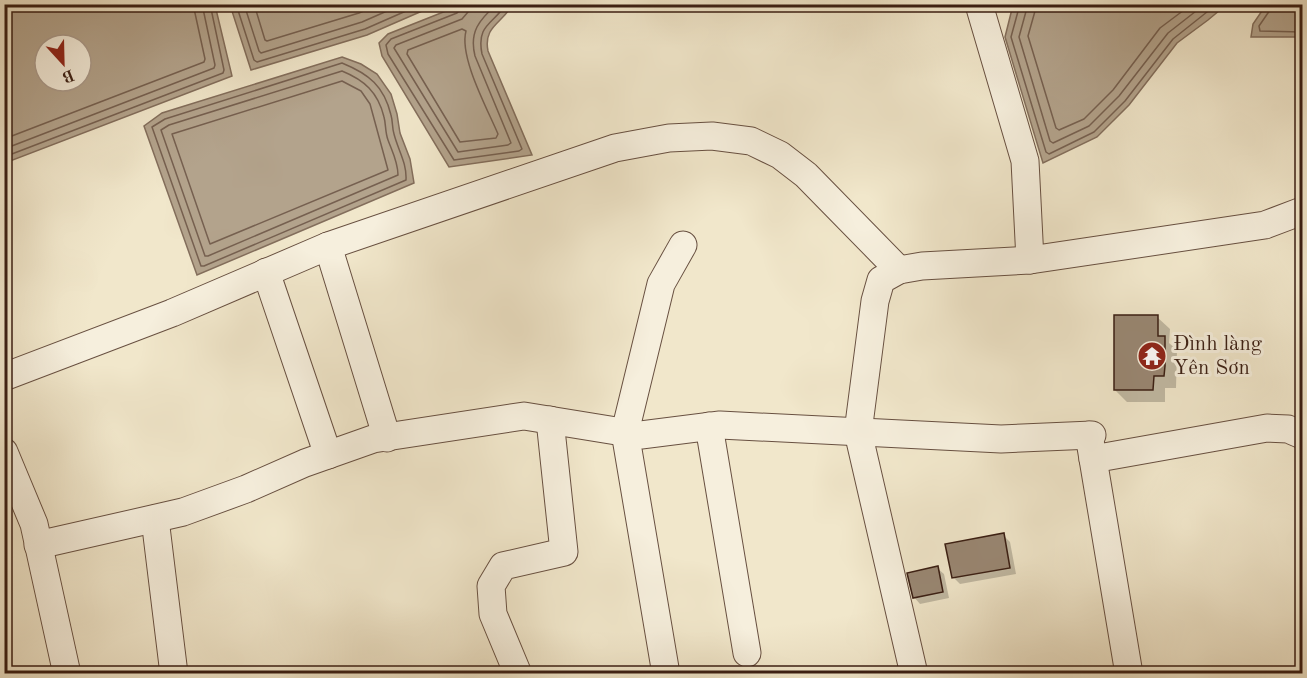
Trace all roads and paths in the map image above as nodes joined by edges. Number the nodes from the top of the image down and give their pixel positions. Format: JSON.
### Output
{"nodes":[{"id":1,"x":981,"y":4,"type":"edge"},
{"id":2,"x":1302,"y":211,"type":"edge"},
{"id":3,"x":683,"y":245,"type":"dead end"},
{"id":4,"x":328,"y":246,"type":"junction"},
{"id":5,"x":1030,"y":260,"type":"junction"},
{"id":6,"x":899,"y":270,"type":"junction"},
{"id":7,"x":266,"y":272,"type":"junction"},
{"id":8,"x":4,"y":377,"type":"edge"},
{"id":9,"x":550,"y":420,"type":"junction"},
{"id":10,"x":709,"y":426,"type":"junction"},
{"id":11,"x":625,"y":432,"type":"junction"},
{"id":12,"x":858,"y":432,"type":"junction"},
{"id":13,"x":1302,"y":435,"type":"edge"},
{"id":14,"x":387,"y":438,"type":"junction"},
{"id":15,"x":1091,"y":443,"type":"junction"},
{"id":16,"x":4,"y":452,"type":"edge"},
{"id":17,"x":328,"y":455,"type":"junction"},
{"id":18,"x":155,"y":519,"type":"junction"},
{"id":19,"x":38,"y":545,"type":"junction"},
{"id":20,"x":747,"y":652,"type":"dead end"},
{"id":21,"x":67,"y":674,"type":"edge"},
{"id":22,"x":174,"y":674,"type":"edge"},
{"id":23,"x":518,"y":674,"type":"edge"},
{"id":24,"x":666,"y":674,"type":"edge"},
{"id":25,"x":914,"y":674,"type":"edge"},
{"id":26,"x":1128,"y":674,"type":"edge"}],
"edges":[{"from":1,"to":5,"type":"street"},
{"from":2,"to":5,"type":"street"},
{"from":3,"to":11,"type":"street"},
{"from":4,"to":6,"type":"street"},
{"from":4,"to":7,"type":"street"},
{"from":4,"to":14,"type":"street"},
{"from":5,"to":6,"type":"street"},
{"from":6,"to":12,"type":"street"},
{"from":7,"to":8,"type":"street"},
{"from":7,"to":17,"type":"street"},
{"from":9,"to":11,"type":"street"},
{"from":9,"to":14,"type":"street"},
{"from":9,"to":23,"type":"street"},
{"from":10,"to":11,"type":"street"},
{"from":10,"to":12,"type":"street"},
{"from":10,"to":20,"type":"street"},
{"from":11,"to":24,"type":"street"},
{"from":12,"to":15,"type":"street"},
{"from":12,"to":25,"type":"street"},
{"from":13,"to":15,"type":"street"},
{"from":14,"to":17,"type":"street"},
{"from":15,"to":26,"type":"street"},
{"from":16,"to":19,"type":"street"},
{"from":17,"to":18,"type":"street"},
{"from":18,"to":19,"type":"street"},
{"from":18,"to":22,"type":"street"},
{"from":19,"to":21,"type":"street"}]}
